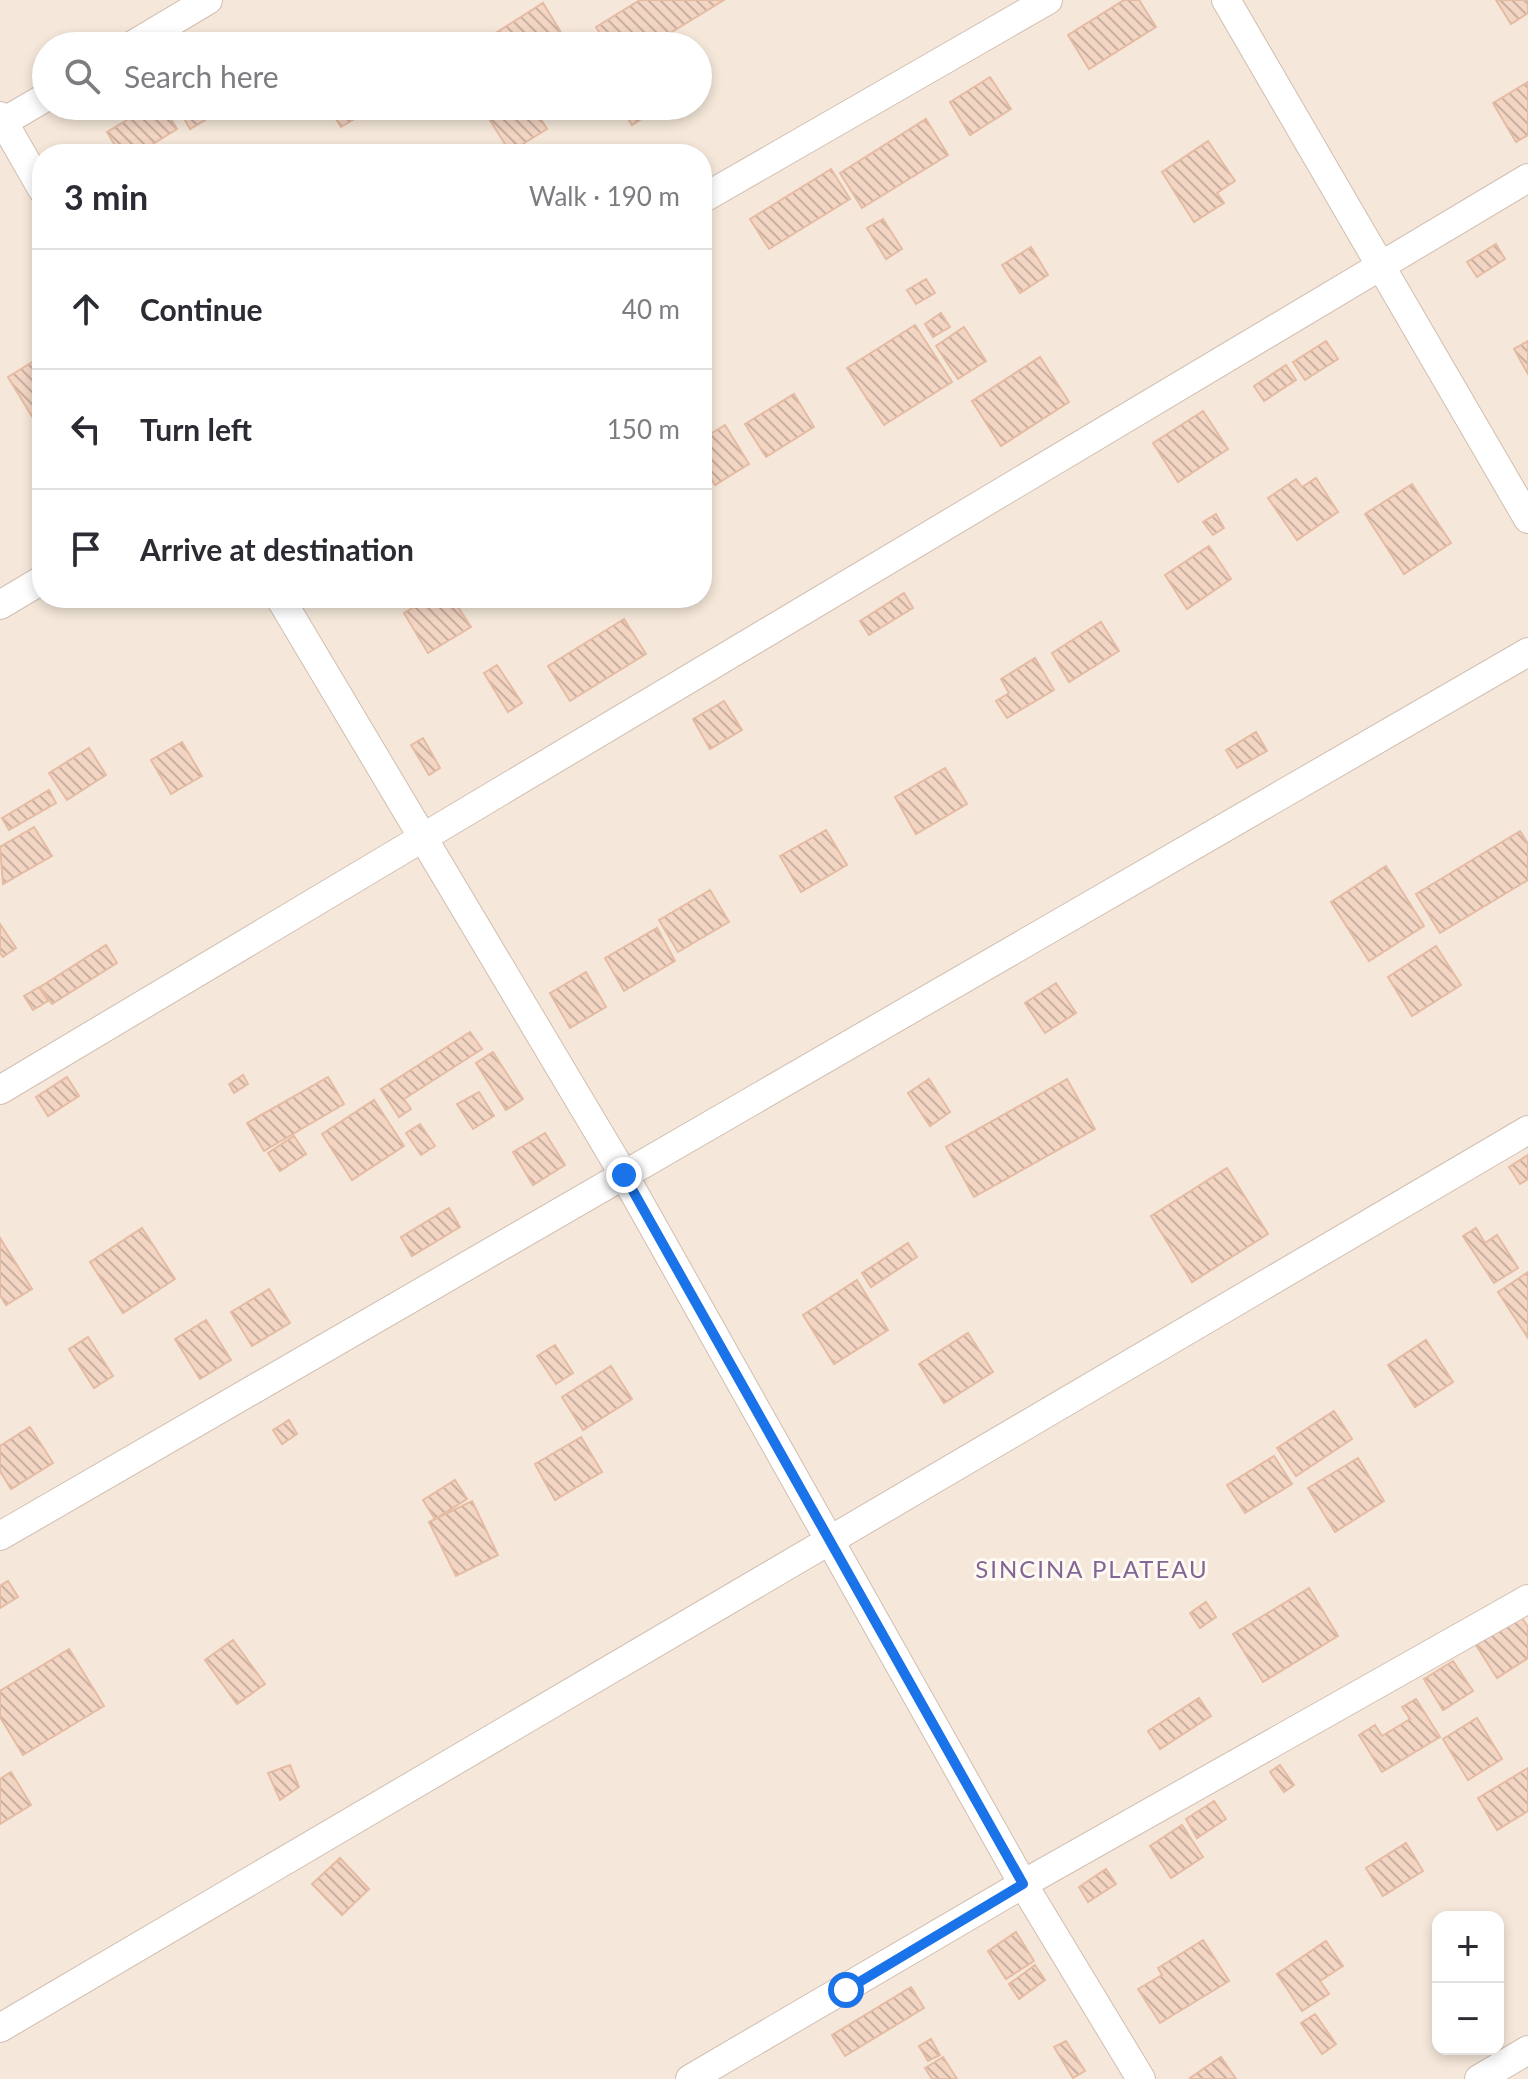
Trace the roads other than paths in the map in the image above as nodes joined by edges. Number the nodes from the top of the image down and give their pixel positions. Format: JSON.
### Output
{"nodes":[{"id":1,"x":208,"y":0,"type":"edge"},
{"id":2,"x":1048,"y":0,"type":"edge"},
{"id":3,"x":1226,"y":0,"type":"edge"},
{"id":4,"x":154,"y":32,"type":"edge"},
{"id":5,"x":32,"y":104,"type":"edge"},
{"id":6,"x":1,"y":121,"type":"edge"},
{"id":7,"x":32,"y":172,"type":"edge"},
{"id":8,"x":1528,"y":178,"type":"edge"},
{"id":9,"x":712,"y":193,"type":"edge"},
{"id":10,"x":1381,"y":266,"type":"junction"},
{"id":11,"x":1528,"y":519,"type":"edge"},
{"id":12,"x":32,"y":586,"type":"edge"},
{"id":13,"x":0,"y":605,"type":"edge"},
{"id":14,"x":286,"y":608,"type":"edge"},
{"id":15,"x":1528,"y":652,"type":"edge"},
{"id":16,"x":423,"y":840,"type":"junction"},
{"id":17,"x":0,"y":1090,"type":"edge"},
{"id":18,"x":1528,"y":1130,"type":"edge"},
{"id":19,"x":624,"y":1175,"type":"junction"},
{"id":20,"x":0,"y":1536,"type":"edge"},
{"id":21,"x":831,"y":1539,"type":"junction"},
{"id":22,"x":1528,"y":1599,"type":"edge"},
{"id":23,"x":1023,"y":1884,"type":"junction"},
{"id":24,"x":0,"y":2028,"type":"edge"},
{"id":25,"x":1528,"y":2050,"type":"edge"},
{"id":26,"x":690,"y":2079,"type":"edge"},
{"id":27,"x":1141,"y":2079,"type":"edge"},
{"id":28,"x":1479,"y":2079,"type":"edge"}],
"edges":[{"from":1,"to":4,"type":"street"},
{"from":2,"to":9,"type":"street"},
{"from":3,"to":10,"type":"street"},
{"from":5,"to":6,"type":"street"},
{"from":6,"to":7,"type":"street"},
{"from":8,"to":10,"type":"street"},
{"from":10,"to":11,"type":"street"},
{"from":10,"to":16,"type":"street"},
{"from":12,"to":13,"type":"street"},
{"from":14,"to":16,"type":"street"},
{"from":15,"to":19,"type":"street"},
{"from":16,"to":17,"type":"street"},
{"from":16,"to":19,"type":"street"},
{"from":18,"to":21,"type":"street"},
{"from":19,"to":20,"type":"street"},
{"from":19,"to":21,"type":"street"},
{"from":21,"to":23,"type":"street"},
{"from":21,"to":24,"type":"street"},
{"from":22,"to":23,"type":"street"},
{"from":23,"to":26,"type":"street"},
{"from":23,"to":27,"type":"street"},
{"from":25,"to":28,"type":"street"}]}
